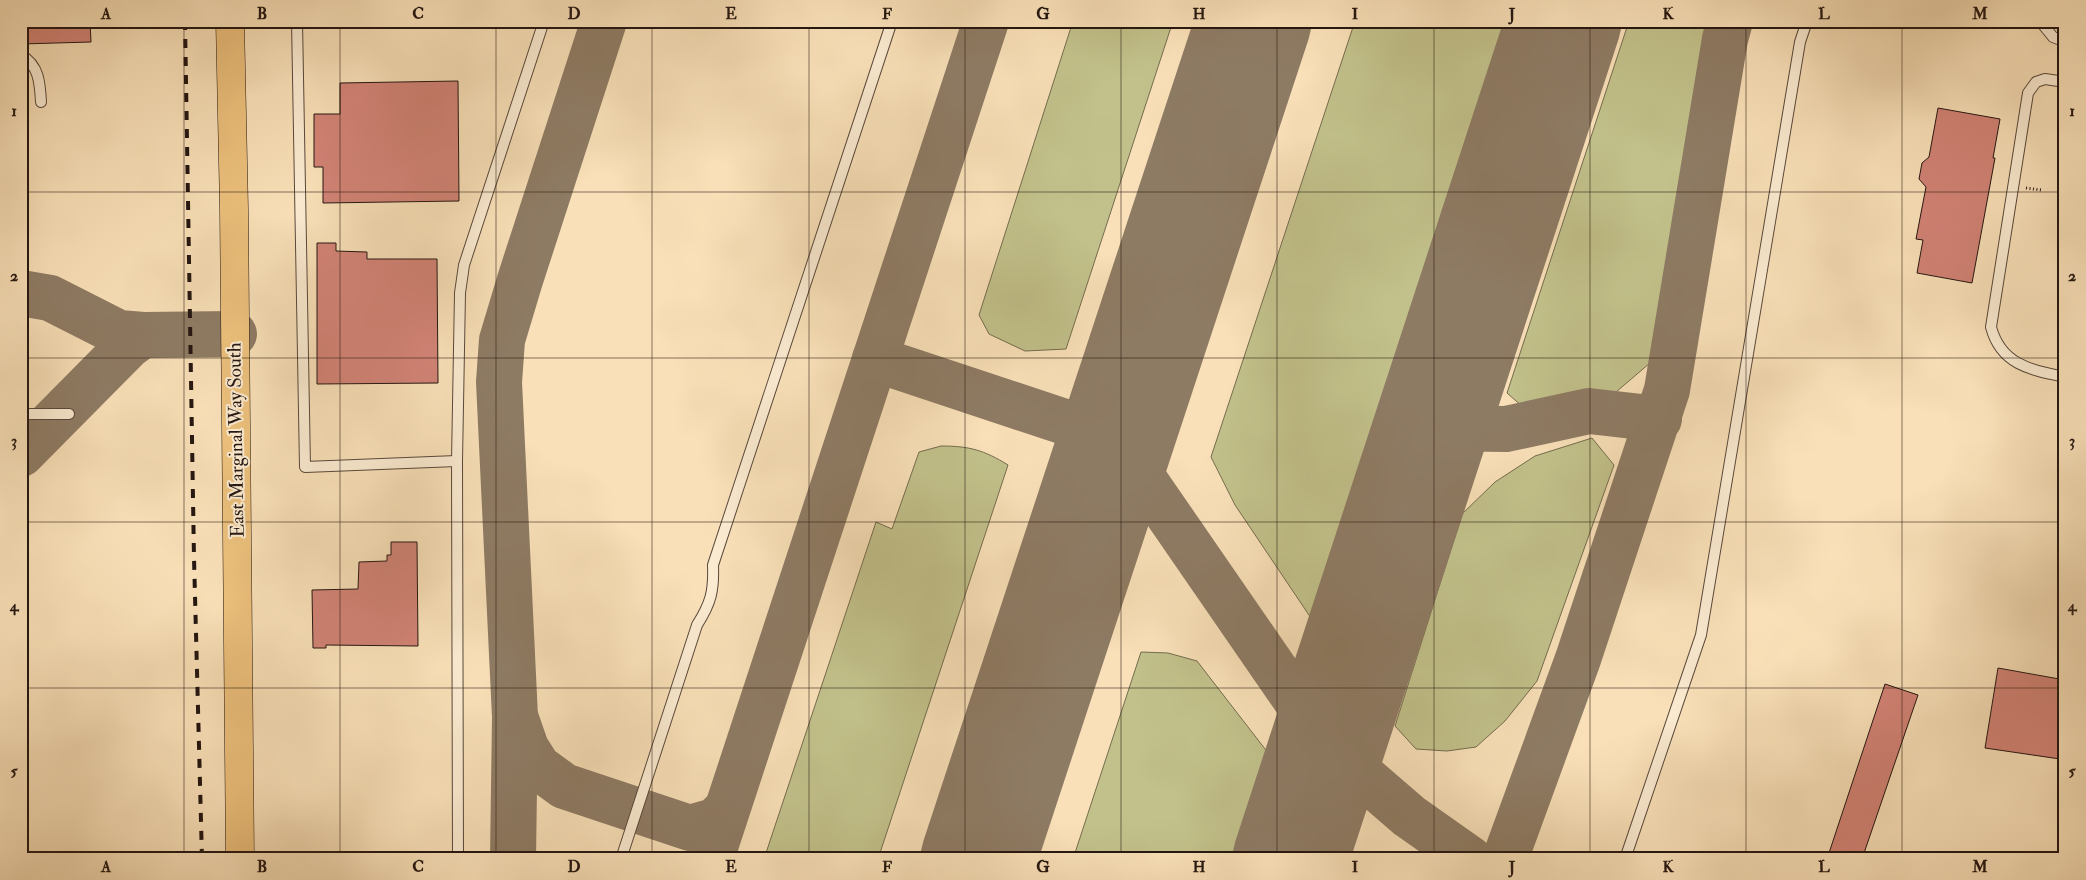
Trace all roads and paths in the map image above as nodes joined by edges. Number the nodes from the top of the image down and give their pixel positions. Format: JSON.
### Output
{"nodes":[{"id":1,"x":230,"y":21,"type":"edge"},
{"id":2,"x":297,"y":21,"type":"edge"},
{"id":3,"x":544,"y":21,"type":"edge"},
{"id":4,"x":892,"y":21,"type":"edge"},
{"id":5,"x":1807,"y":21,"type":"edge"},
{"id":6,"x":2040,"y":21,"type":"edge"},
{"id":7,"x":2063,"y":41,"type":"dead end"},
{"id":8,"x":21,"y":54,"type":"edge"},
{"id":9,"x":2065,"y":82,"type":"edge"},
{"id":10,"x":41,"y":102,"type":"dead end"},
{"id":11,"x":2025,"y":188,"type":"dead end"},
{"id":12,"x":2041,"y":190,"type":"dead end"},
{"id":13,"x":2065,"y":377,"type":"edge"},
{"id":14,"x":21,"y":414,"type":"edge"},
{"id":15,"x":69,"y":414,"type":"dead end"},
{"id":16,"x":457,"y":461,"type":"junction"},
{"id":17,"x":240,"y":859,"type":"edge"},
{"id":18,"x":458,"y":859,"type":"edge"},
{"id":19,"x":621,"y":859,"type":"edge"},
{"id":20,"x":1625,"y":859,"type":"edge"}],
"edges":[{"from":1,"to":17,"type":"main road","name":"East Marginal Way South"},
{"from":2,"to":16,"type":"lane"},
{"from":3,"to":16,"type":"lane"},
{"from":4,"to":19,"type":"lane"},
{"from":5,"to":20,"type":"lane"},
{"from":6,"to":7,"type":"lane"},
{"from":8,"to":10,"type":"lane"},
{"from":9,"to":13,"type":"lane"},
{"from":11,"to":12,"type":"path"},
{"from":14,"to":15,"type":"lane"},
{"from":16,"to":18,"type":"lane"}]}
